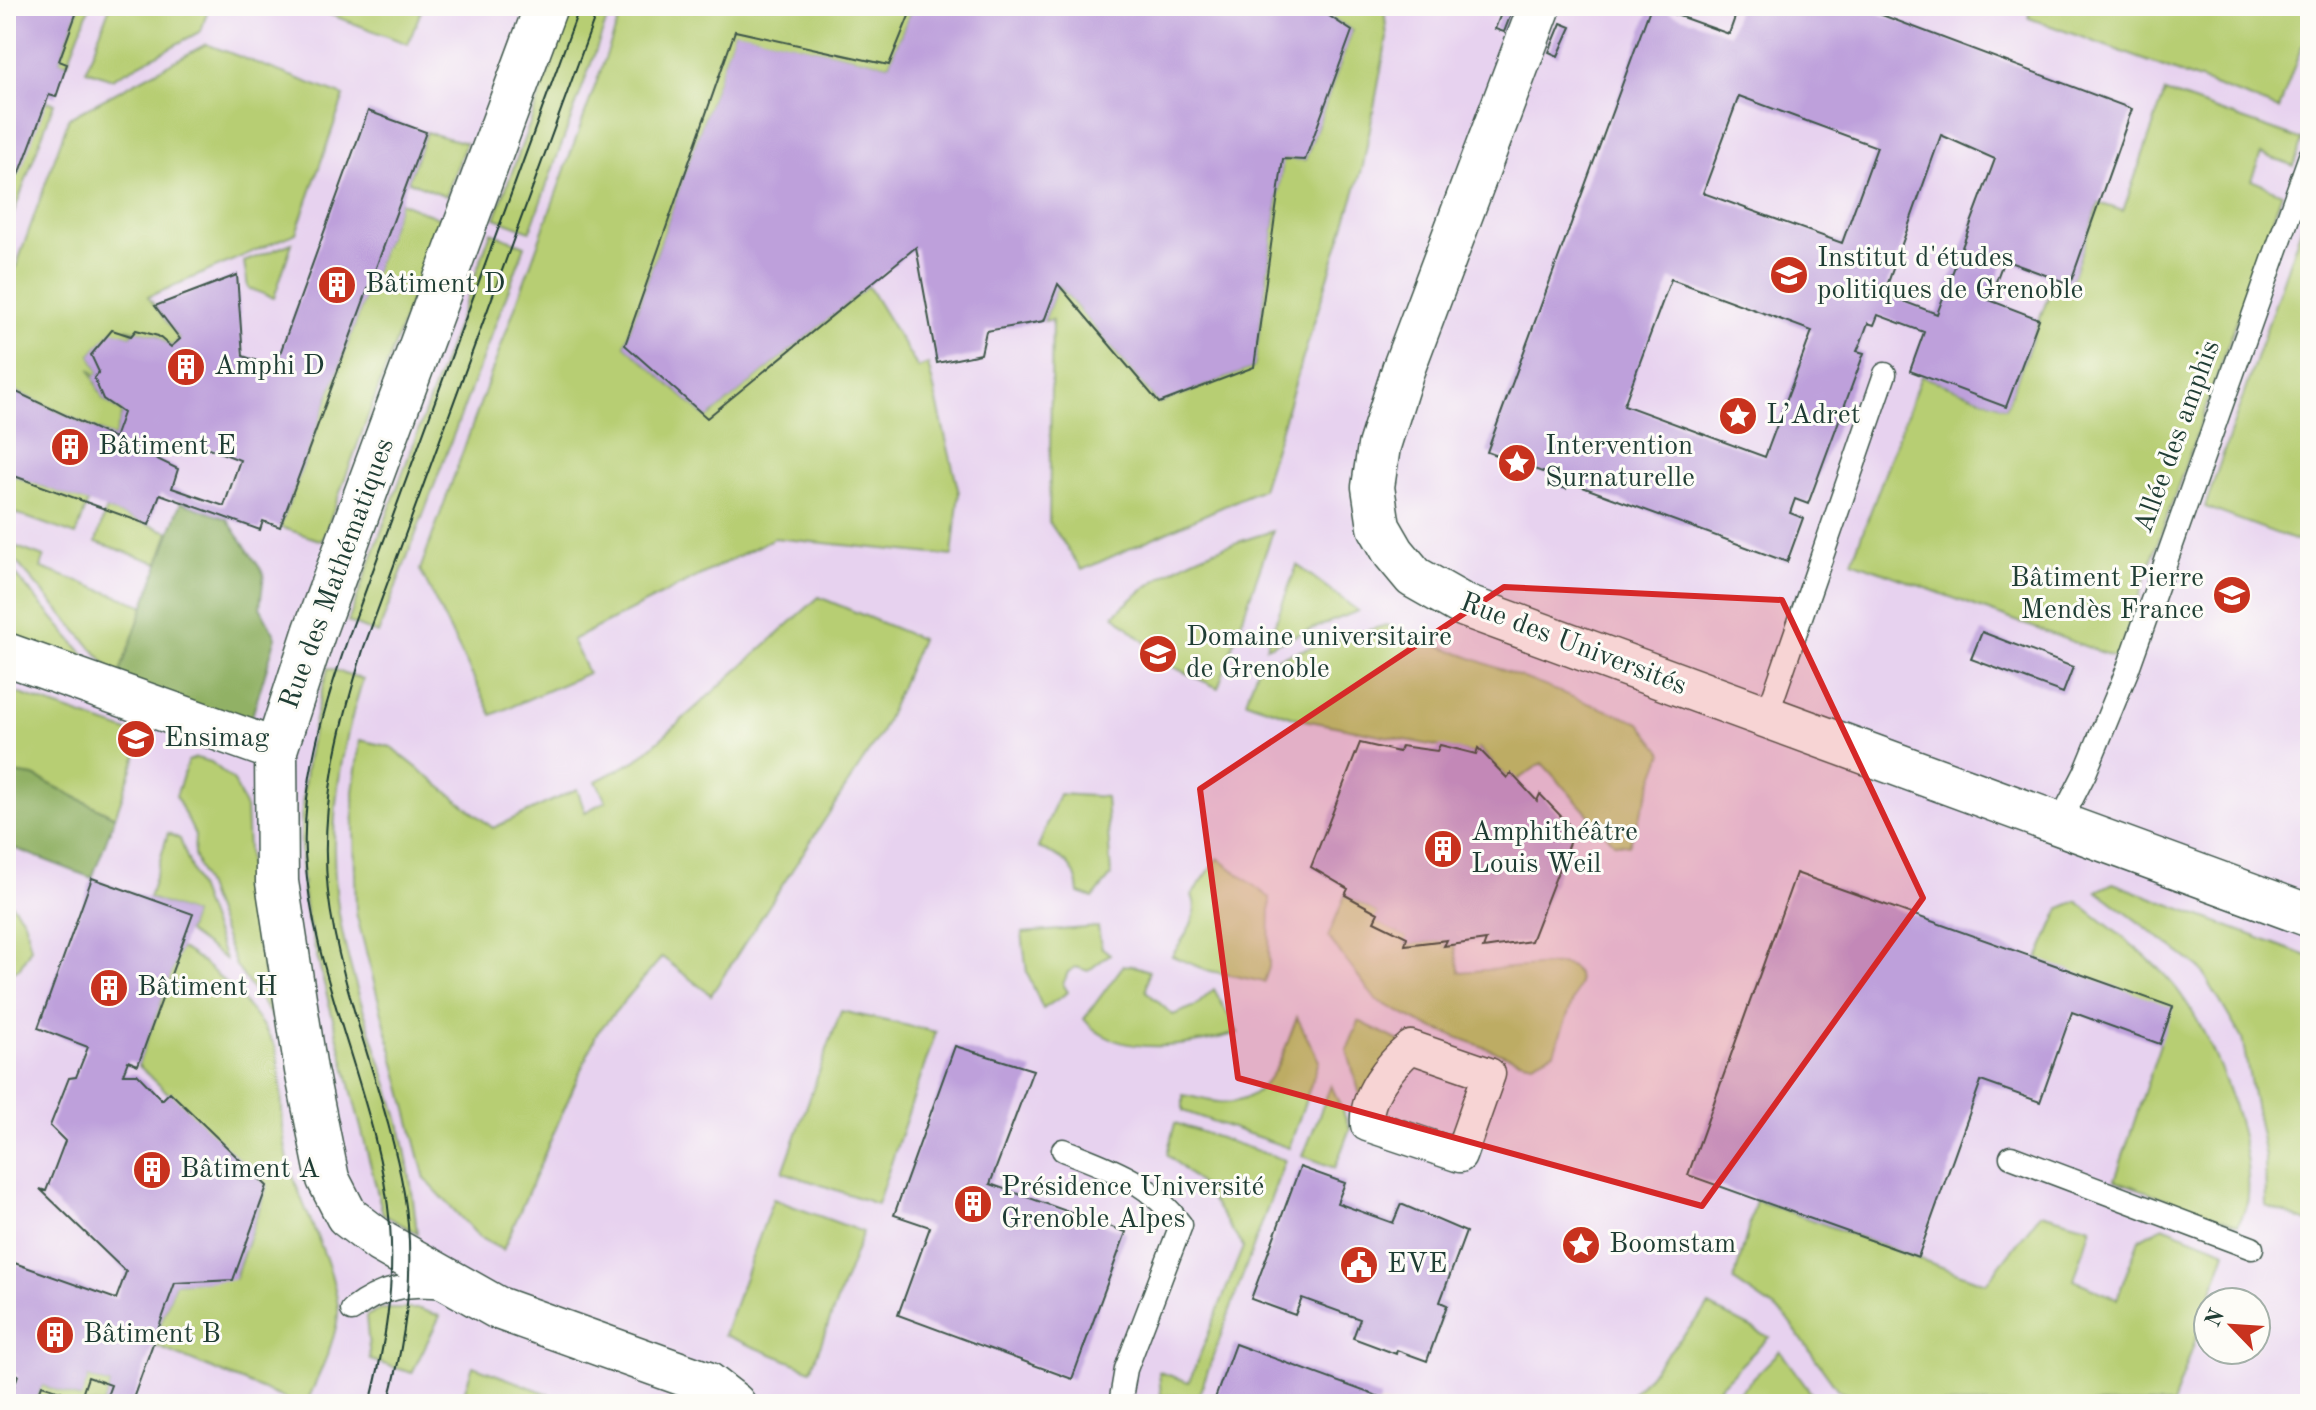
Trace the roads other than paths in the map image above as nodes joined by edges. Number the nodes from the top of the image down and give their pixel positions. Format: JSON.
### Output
{"nodes":[{"id":1,"x":546,"y":6,"type":"edge"},
{"id":2,"x":1540,"y":6,"type":"edge"},
{"id":3,"x":2310,"y":156,"type":"edge"},
{"id":4,"x":1885,"y":374,"type":"dead end"},
{"id":5,"x":6,"y":654,"type":"edge"},
{"id":6,"x":1766,"y":718,"type":"junction"},
{"id":7,"x":276,"y":750,"type":"junction"},
{"id":8,"x":2059,"y":824,"type":"junction"},
{"id":9,"x":2310,"y":916,"type":"edge"},
{"id":10,"x":1063,"y":1150,"type":"dead end"},
{"id":11,"x":2011,"y":1157,"type":"dead end"},
{"id":12,"x":2252,"y":1248,"type":"dead end"},
{"id":13,"x":461,"y":1289,"type":"junction"},
{"id":14,"x":352,"y":1310,"type":"dead end"},
{"id":15,"x":734,"y":1404,"type":"edge"},
{"id":16,"x":1120,"y":1404,"type":"edge"}],
"edges":[{"from":1,"to":7,"type":"street","name":"Rue des Mathématiques"},
{"from":2,"to":6,"type":"street","name":"Rue des Universités"},
{"from":3,"to":8,"type":"lane","name":"Allée des amphis"},
{"from":4,"to":6,"type":"lane"},
{"from":5,"to":7,"type":"street"},
{"from":6,"to":8,"type":"street","name":"Rue des Universités"},
{"from":7,"to":13,"type":"street","name":"Rue des Mathématiques"},
{"from":8,"to":9,"type":"street","name":"Rue des Universités"},
{"from":10,"to":16,"type":"lane"},
{"from":11,"to":12,"type":"lane"},
{"from":13,"to":14,"type":"lane"},
{"from":13,"to":15,"type":"street","name":"Rue des Mathématiques"}]}
